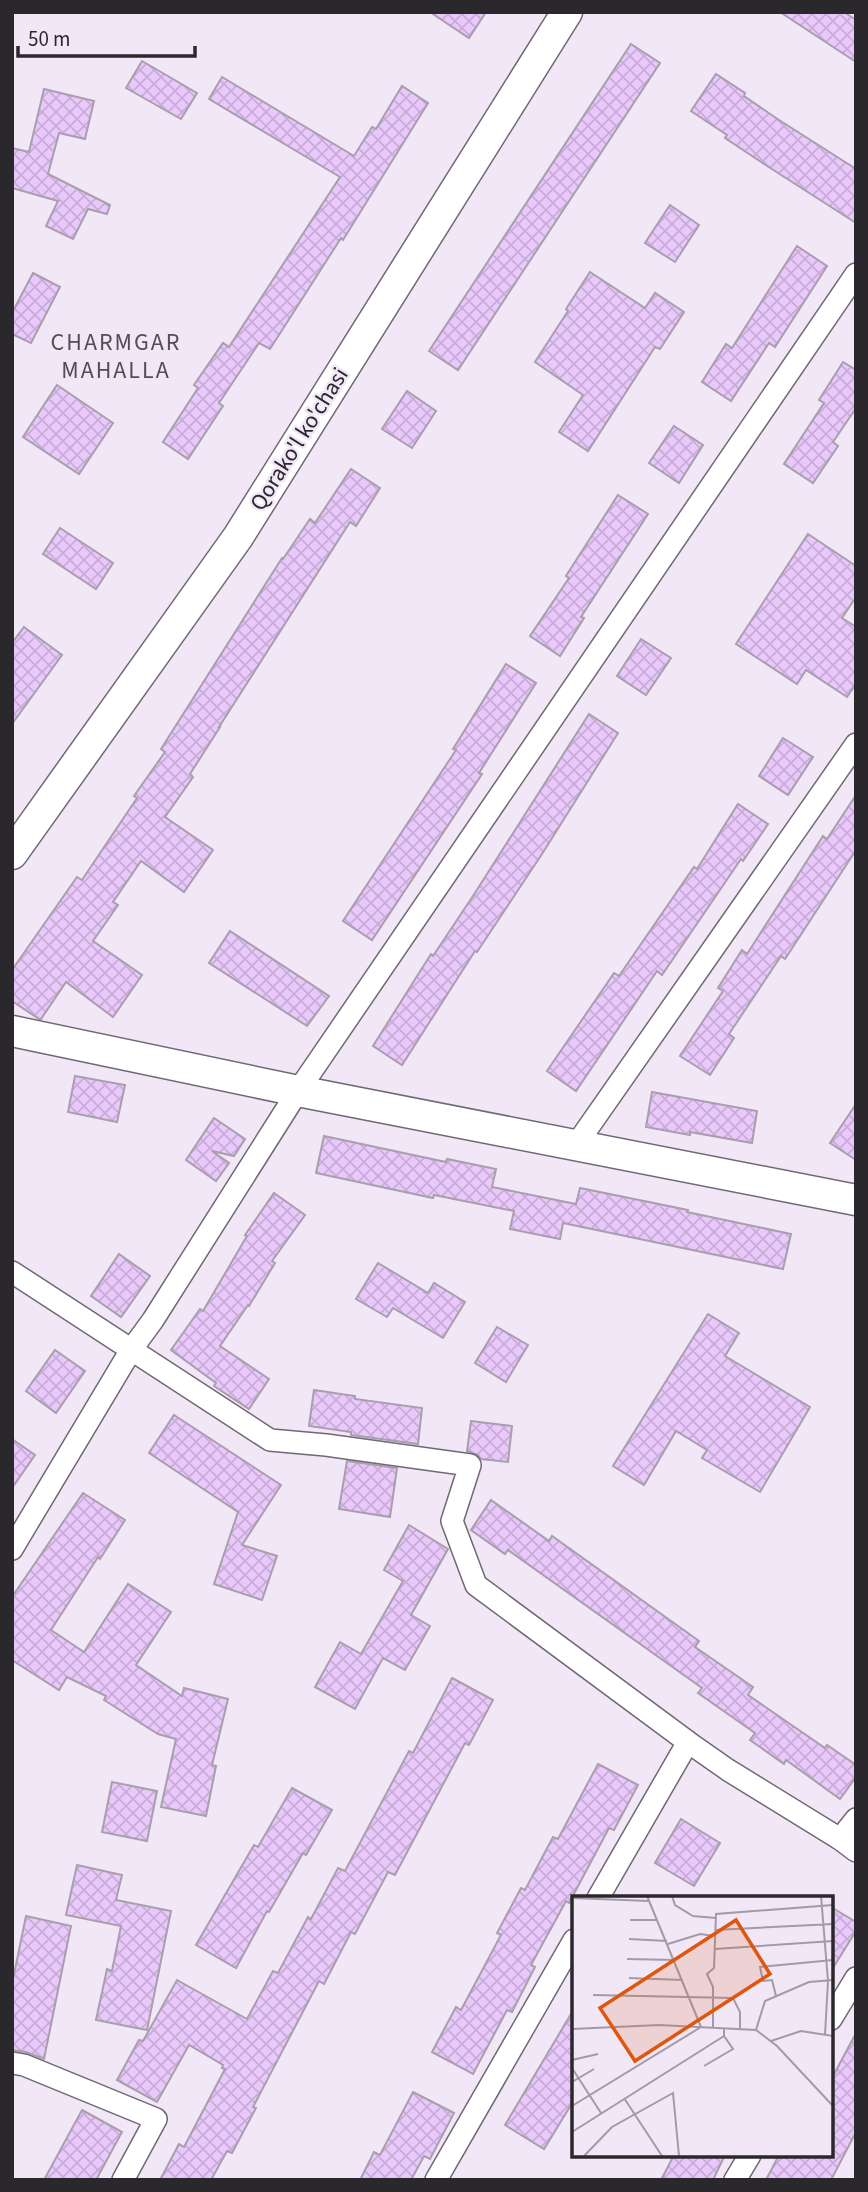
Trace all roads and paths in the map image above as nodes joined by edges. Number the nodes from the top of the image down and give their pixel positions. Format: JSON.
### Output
{"nodes":[{"id":1,"x":567,"y":12,"type":"edge"},
{"id":2,"x":856,"y":274,"type":"edge"},
{"id":3,"x":856,"y":744,"type":"edge"},
{"id":4,"x":12,"y":854,"type":"edge"},
{"id":5,"x":12,"y":1031,"type":"edge"},
{"id":6,"x":298,"y":1091,"type":"junction"},
{"id":7,"x":576,"y":1145,"type":"junction"},
{"id":8,"x":856,"y":1200,"type":"edge"},
{"id":9,"x":12,"y":1272,"type":"edge"},
{"id":10,"x":131,"y":1350,"type":"junction"},
{"id":11,"x":12,"y":1549,"type":"edge"},
{"id":12,"x":688,"y":1742,"type":"junction"},
{"id":13,"x":856,"y":1819,"type":"edge"},
{"id":14,"x":848,"y":1845,"type":"edge"},
{"id":15,"x":599,"y":1896,"type":"edge"},
{"id":16,"x":572,"y":1943,"type":"edge"},
{"id":17,"x":856,"y":1978,"type":"edge"},
{"id":18,"x":833,"y":2016,"type":"edge"},
{"id":19,"x":12,"y":2063,"type":"edge"},
{"id":20,"x":749,"y":2157,"type":"edge"},
{"id":21,"x":122,"y":2180,"type":"edge"},
{"id":22,"x":436,"y":2180,"type":"edge"},
{"id":23,"x":735,"y":2180,"type":"edge"}],
"edges":[{"from":1,"to":4,"type":"street","name":"Qorako'l ko'chasi"},
{"from":2,"to":6,"type":"street"},
{"from":3,"to":7,"type":"street"},
{"from":5,"to":6,"type":"street"},
{"from":6,"to":7,"type":"street"},
{"from":6,"to":10,"type":"street"},
{"from":7,"to":8,"type":"street"},
{"from":9,"to":10,"type":"street"},
{"from":10,"to":11,"type":"street"},
{"from":10,"to":12,"type":"street"},
{"from":12,"to":14,"type":"street"},
{"from":12,"to":15,"type":"street"},
{"from":13,"to":14,"type":"street"},
{"from":16,"to":22,"type":"street"},
{"from":17,"to":18,"type":"street"},
{"from":19,"to":21,"type":"street"},
{"from":20,"to":23,"type":"street"}]}
